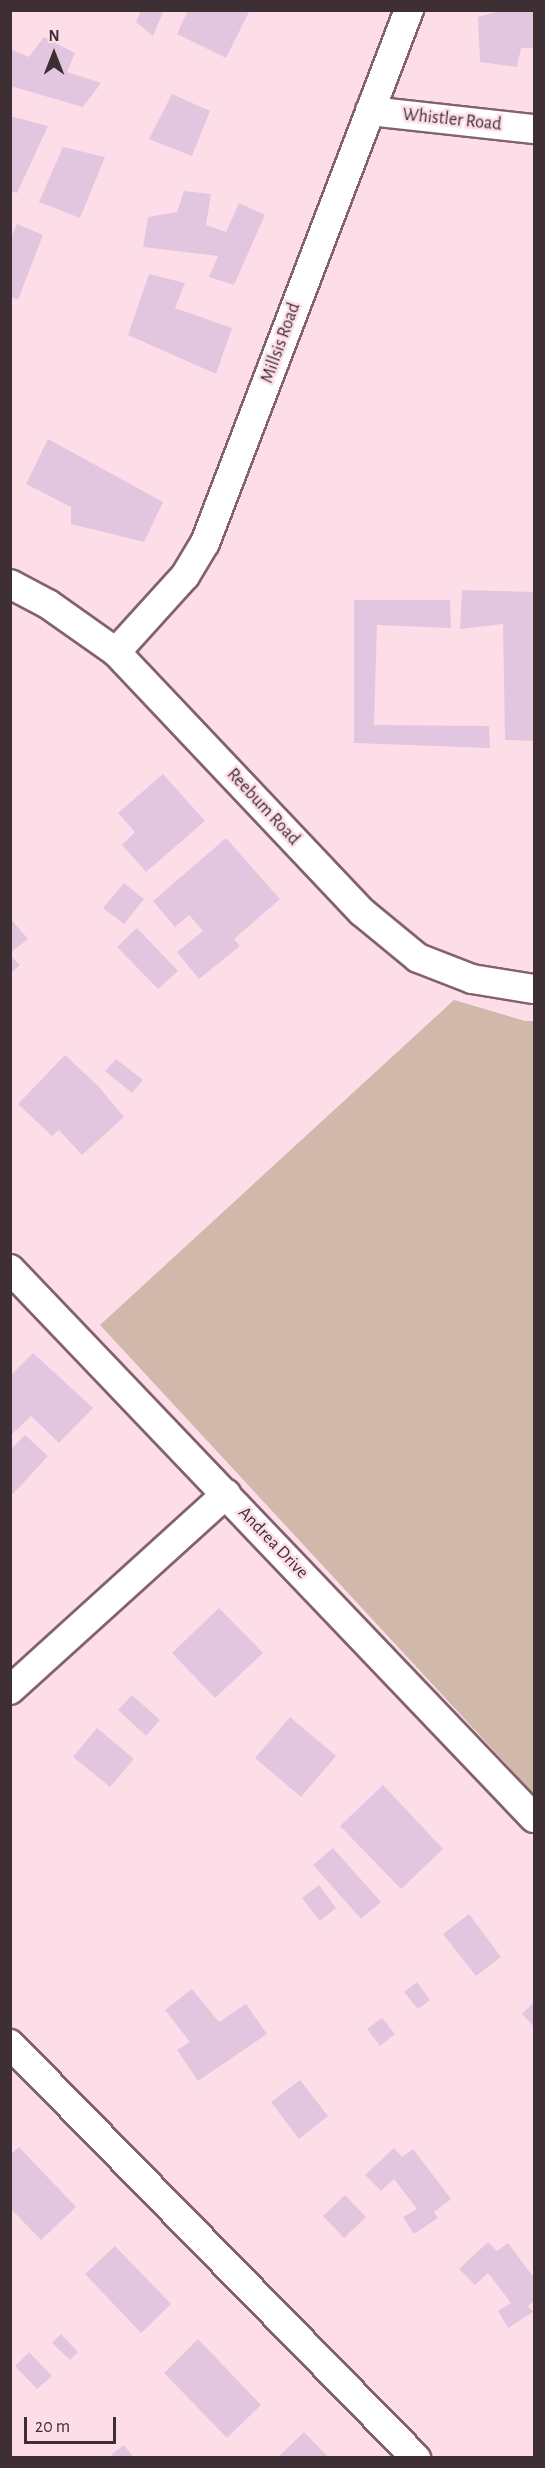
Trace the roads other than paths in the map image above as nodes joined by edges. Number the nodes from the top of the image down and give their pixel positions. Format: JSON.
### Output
{"nodes":[{"id":1,"x":409,"y":10,"type":"edge"},
{"id":2,"x":370,"y":111,"type":"junction"},
{"id":3,"x":534,"y":129,"type":"edge"},
{"id":4,"x":10,"y":584,"type":"edge"},
{"id":5,"x":116,"y":652,"type":"junction"},
{"id":6,"x":534,"y":989,"type":"edge"},
{"id":7,"x":10,"y":1269,"type":"edge"},
{"id":8,"x":226,"y":1494,"type":"junction"},
{"id":9,"x":10,"y":1690,"type":"edge"},
{"id":10,"x":534,"y":1818,"type":"edge"},
{"id":11,"x":10,"y":2044,"type":"edge"},
{"id":12,"x":416,"y":2457,"type":"edge"}],
"edges":[{"from":1,"to":2,"type":"street","name":"Millsis Road"},
{"from":2,"to":3,"type":"street","name":"Whistler Road"},
{"from":2,"to":5,"type":"street","name":"Millsis Road"},
{"from":4,"to":5,"type":"street","name":"Reebum Road"},
{"from":5,"to":6,"type":"street","name":"Reebum Road"},
{"from":7,"to":8,"type":"street","name":"Andrea Drive"},
{"from":8,"to":9,"type":"street"},
{"from":8,"to":10,"type":"street","name":"Andrea Drive"},
{"from":11,"to":12,"type":"street"}]}
